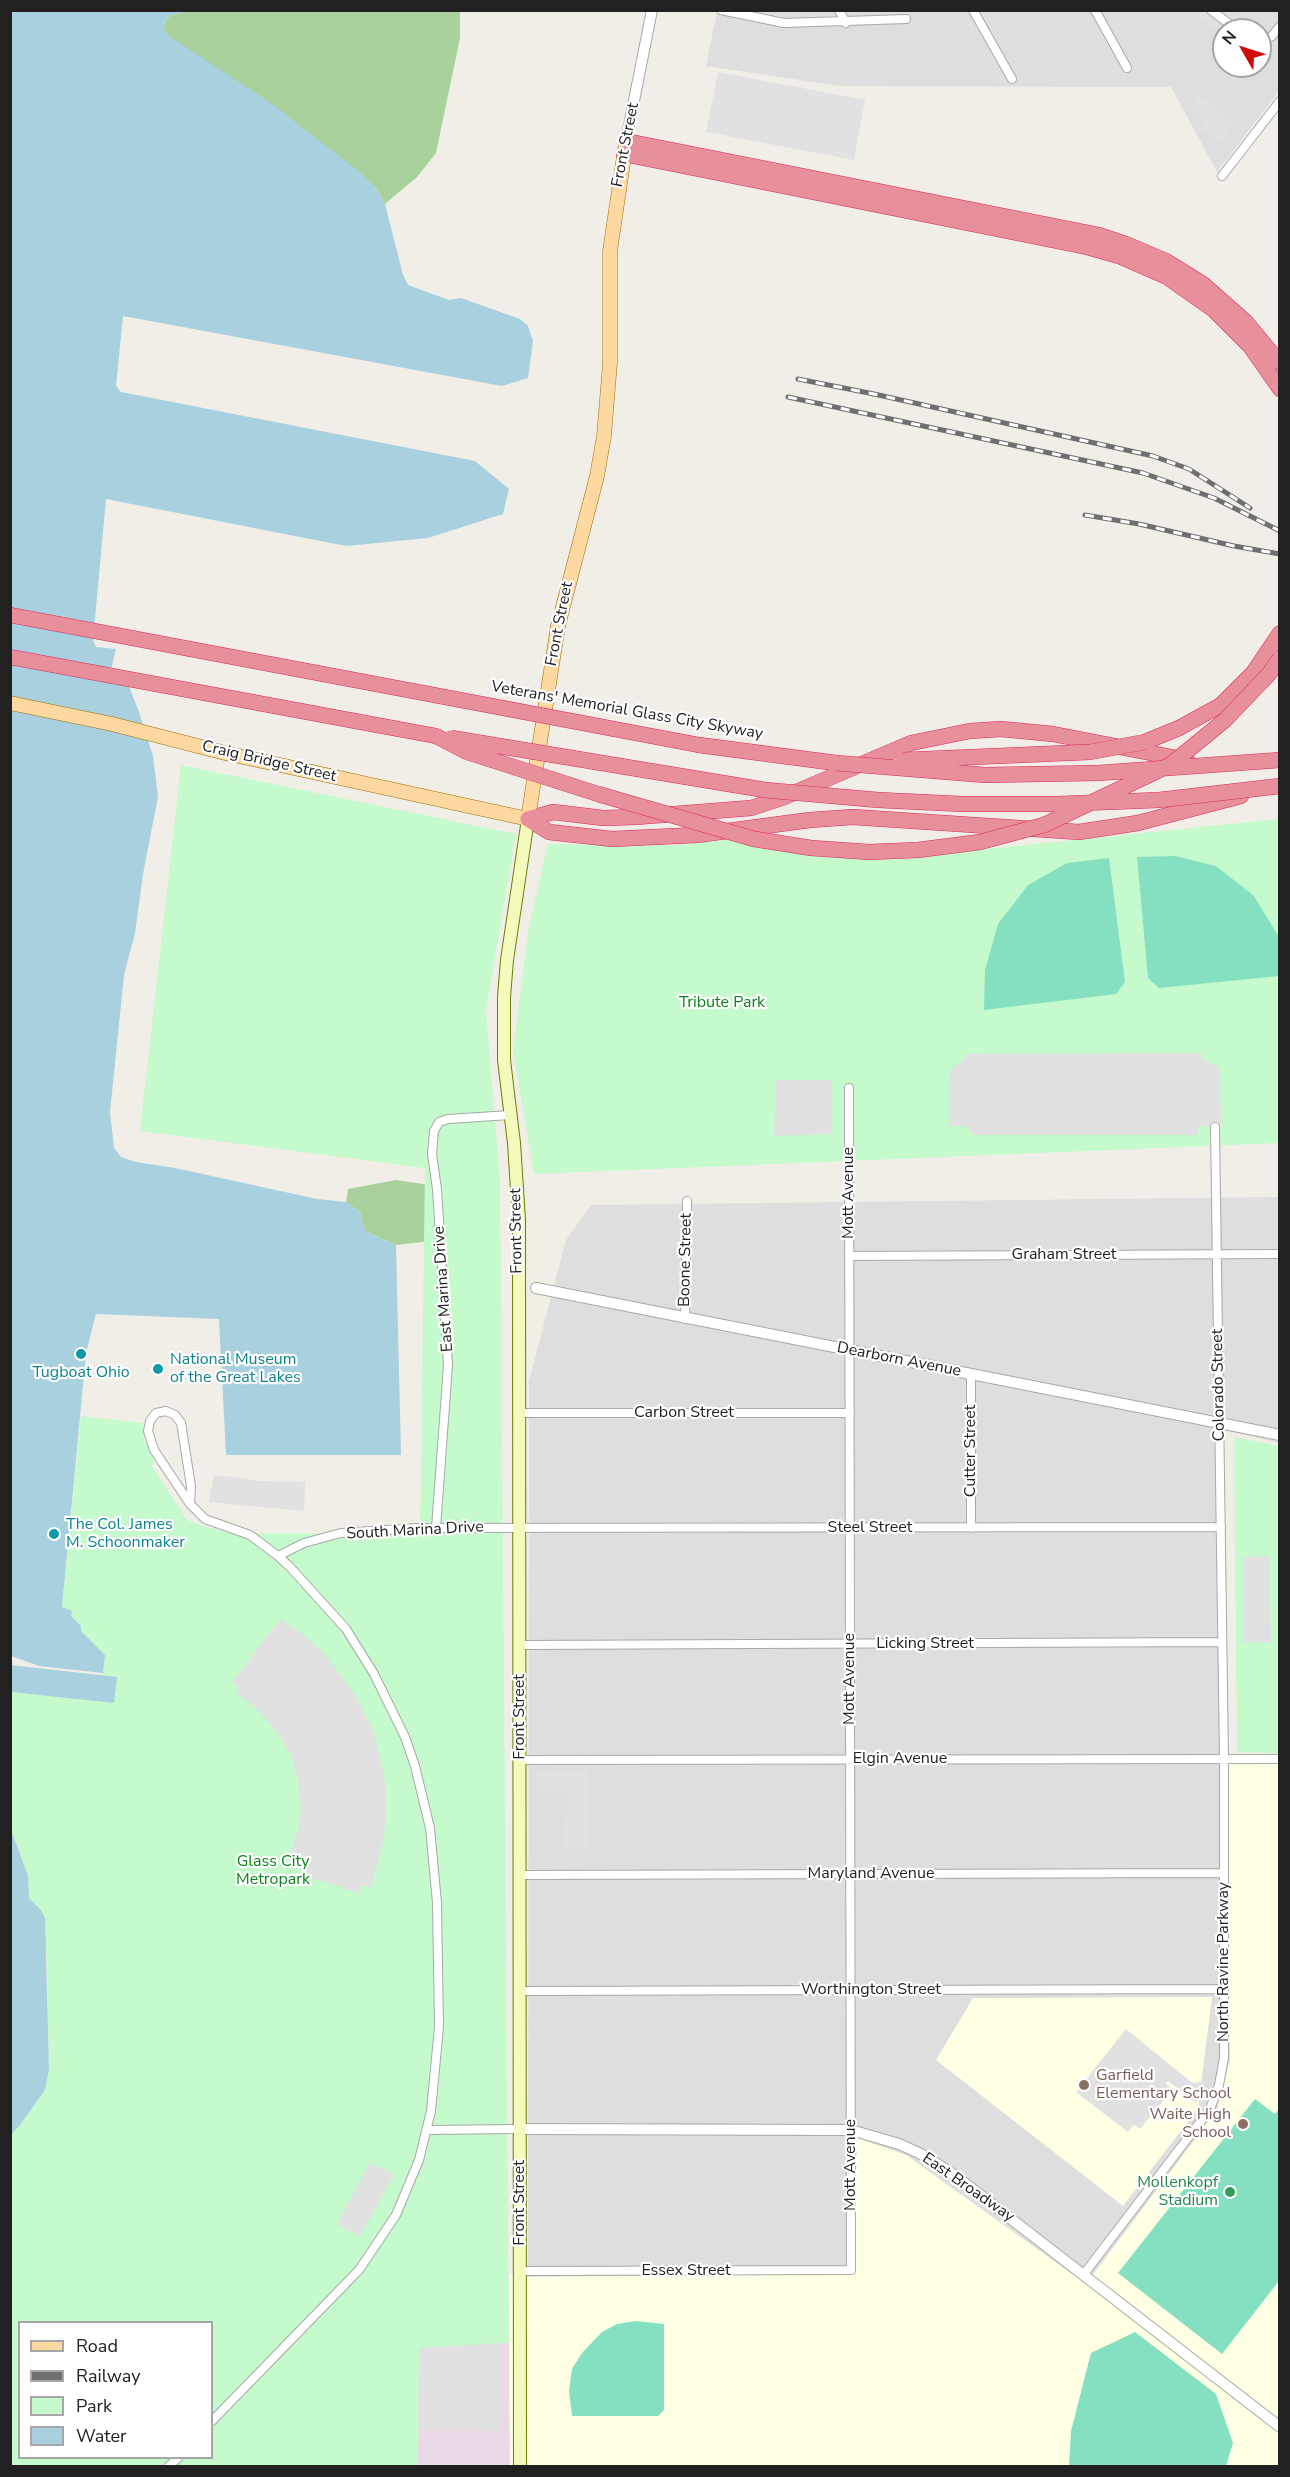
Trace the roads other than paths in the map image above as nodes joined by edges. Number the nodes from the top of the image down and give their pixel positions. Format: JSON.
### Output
{"nodes":[{"id":1,"x":652,"y":10,"type":"edge"},
{"id":2,"x":721,"y":10,"type":"edge"},
{"id":3,"x":839,"y":10,"type":"edge"},
{"id":4,"x":973,"y":10,"type":"edge"},
{"id":5,"x":1095,"y":10,"type":"edge"},
{"id":6,"x":906,"y":19,"type":"dead end"},
{"id":7,"x":846,"y":23,"type":"junction"},
{"id":8,"x":1127,"y":68,"type":"dead end"},
{"id":9,"x":1012,"y":79,"type":"dead end"},
{"id":10,"x":1280,"y":101,"type":"edge"},
{"id":11,"x":625,"y":147,"type":"junction"},
{"id":12,"x":1222,"y":176,"type":"dead end"},
{"id":13,"x":1280,"y":363,"type":"edge"},
{"id":14,"x":1278,"y":387,"type":"edge"},
{"id":15,"x":10,"y":615,"type":"edge"},
{"id":16,"x":1280,"y":633,"type":"edge"},
{"id":17,"x":10,"y":657,"type":"edge"},
{"id":18,"x":1280,"y":658,"type":"edge"},
{"id":19,"x":10,"y":703,"type":"edge"},
{"id":20,"x":436,"y":736,"type":"junction"},
{"id":21,"x":1280,"y":760,"type":"edge"},
{"id":22,"x":836,"y":763,"type":"junction"},
{"id":23,"x":1280,"y":767,"type":"edge"},
{"id":24,"x":1280,"y":786,"type":"edge"},
{"id":25,"x":1280,"y":792,"type":"edge"},
{"id":26,"x":528,"y":819,"type":"junction"},
{"id":27,"x":849,"y":1088,"type":"dead end"},
{"id":28,"x":510,"y":1115,"type":"junction"},
{"id":29,"x":1215,"y":1127,"type":"dead end"},
{"id":30,"x":687,"y":1201,"type":"dead end"},
{"id":31,"x":1218,"y":1254,"type":"junction"},
{"id":32,"x":1280,"y":1254,"type":"edge"},
{"id":33,"x":849,"y":1256,"type":"junction"},
{"id":34,"x":518,"y":1284,"type":"junction"},
{"id":35,"x":536,"y":1288,"type":"joint"},
{"id":36,"x":685,"y":1319,"type":"junction"},
{"id":37,"x":849,"y":1350,"type":"junction"},
{"id":38,"x":971,"y":1375,"type":"junction"},
{"id":39,"x":519,"y":1413,"type":"junction"},
{"id":40,"x":850,"y":1413,"type":"junction"},
{"id":41,"x":1220,"y":1423,"type":"junction"},
{"id":42,"x":1280,"y":1435,"type":"edge"},
{"id":43,"x":190,"y":1504,"type":"junction"},
{"id":44,"x":850,"y":1527,"type":"junction"},
{"id":45,"x":1221,"y":1527,"type":"junction"},
{"id":46,"x":436,"y":1528,"type":"junction"},
{"id":47,"x":520,"y":1528,"type":"junction"},
{"id":48,"x":970,"y":1528,"type":"junction"},
{"id":49,"x":278,"y":1556,"type":"junction"},
{"id":50,"x":1222,"y":1642,"type":"junction"},
{"id":51,"x":520,"y":1644,"type":"junction"},
{"id":52,"x":850,"y":1644,"type":"junction"},
{"id":53,"x":1224,"y":1758,"type":"junction"},
{"id":54,"x":850,"y":1759,"type":"junction"},
{"id":55,"x":1280,"y":1759,"type":"edge"},
{"id":56,"x":521,"y":1760,"type":"junction"},
{"id":57,"x":850,"y":1874,"type":"junction"},
{"id":58,"x":1223,"y":1874,"type":"junction"},
{"id":59,"x":519,"y":1875,"type":"junction"},
{"id":60,"x":1223,"y":1989,"type":"junction"},
{"id":61,"x":850,"y":1990,"type":"junction"},
{"id":62,"x":519,"y":1991,"type":"junction"},
{"id":63,"x":519,"y":2129,"type":"junction"},
{"id":64,"x":427,"y":2130,"type":"junction"},
{"id":65,"x":851,"y":2130,"type":"junction"},
{"id":66,"x":851,"y":2270,"type":"joint"},
{"id":67,"x":520,"y":2271,"type":"junction"},
{"id":68,"x":1084,"y":2274,"type":"junction"},
{"id":69,"x":213,"y":2420,"type":"edge"},
{"id":70,"x":1279,"y":2427,"type":"edge"},
{"id":71,"x":520,"y":2466,"type":"edge"}],
"edges":[{"from":1,"to":11,"type":"street","name":"Front Street"},
{"from":2,"to":7,"type":"street"},
{"from":3,"to":7,"type":"street"},
{"from":4,"to":9,"type":"street"},
{"from":5,"to":8,"type":"street"},
{"from":6,"to":7,"type":"street"},
{"from":10,"to":12,"type":"street"},
{"from":11,"to":13,"type":"highway"},
{"from":11,"to":14,"type":"highway"},
{"from":11,"to":26,"type":"main road","name":"Front Street"},
{"from":15,"to":22,"type":"highway","name":"Veterans' Memorial Glass City Skyway","bridge":true},
{"from":16,"to":22,"type":"highway","bridge":true},
{"from":17,"to":20,"type":"highway"},
{"from":18,"to":20,"type":"highway","bridge":true},
{"from":19,"to":26,"type":"main road","name":"Craig Bridge Street"},
{"from":20,"to":24,"type":"highway","bridge":true},
{"from":21,"to":22,"type":"highway","name":"Veterans' Memorial Glass City Skyway","bridge":true},
{"from":23,"to":26,"type":"highway"},
{"from":25,"to":26,"type":"highway"},
{"from":26,"to":28,"type":"main road","name":"Front Street"},
{"from":27,"to":33,"type":"street","name":"Mott Avenue"},
{"from":28,"to":34,"type":"main road","name":"Front Street"},
{"from":28,"to":46,"type":"street","name":"East Marina Drive"},
{"from":29,"to":31,"type":"street","name":"Colorado Street"},
{"from":30,"to":36,"type":"street","name":"Boone Street"},
{"from":31,"to":32,"type":"street","name":"Graham Street"},
{"from":31,"to":33,"type":"street","name":"Graham Street"},
{"from":31,"to":41,"type":"street","name":"Colorado Street"},
{"from":33,"to":37,"type":"street","name":"Mott Avenue"},
{"from":34,"to":35,"type":"street","name":"Dearborn Avenue"},
{"from":34,"to":39,"type":"main road","name":"Front Street"},
{"from":35,"to":36,"type":"street","name":"Dearborn Avenue"},
{"from":36,"to":37,"type":"street","name":"Dearborn Avenue"},
{"from":37,"to":38,"type":"street","name":"Dearborn Avenue"},
{"from":37,"to":40,"type":"street","name":"Mott Avenue"},
{"from":38,"to":41,"type":"street","name":"Dearborn Avenue"},
{"from":38,"to":48,"type":"street","name":"Cutter Street"},
{"from":39,"to":40,"type":"street","name":"Carbon Street"},
{"from":39,"to":47,"type":"main road","name":"Front Street"},
{"from":40,"to":44,"type":"street","name":"Mott Avenue"},
{"from":41,"to":42,"type":"street","name":"Dearborn Avenue"},
{"from":41,"to":45,"type":"street","name":"Colorado Street"},
{"from":43,"to":43,"type":"street"},
{"from":43,"to":49,"type":"street"},
{"from":44,"to":47,"type":"street","name":"Steel Street"},
{"from":44,"to":48,"type":"street","name":"Steel Street"},
{"from":44,"to":52,"type":"street","name":"Mott Avenue"},
{"from":45,"to":48,"type":"street","name":"Steel Street"},
{"from":45,"to":50,"type":"street","name":"Colorado Street"},
{"from":46,"to":47,"type":"street","name":"South Marina Drive"},
{"from":46,"to":49,"type":"street","name":"South Marina Drive"},
{"from":47,"to":51,"type":"main road","name":"Front Street"},
{"from":49,"to":64,"type":"street"},
{"from":50,"to":52,"type":"street","name":"Licking Street"},
{"from":50,"to":53,"type":"street","name":"North Ravine Parkway"},
{"from":51,"to":52,"type":"street","name":"Licking Street"},
{"from":51,"to":56,"type":"main road","name":"Front Street"},
{"from":52,"to":54,"type":"street","name":"Mott Avenue"},
{"from":53,"to":54,"type":"street","name":"Elgin Avenue"},
{"from":53,"to":55,"type":"street","name":"Elgin Avenue"},
{"from":53,"to":58,"type":"street","name":"North Ravine Parkway"},
{"from":54,"to":56,"type":"street","name":"Elgin Avenue"},
{"from":54,"to":57,"type":"street","name":"Mott Avenue"},
{"from":56,"to":59,"type":"main road","name":"Front Street"},
{"from":57,"to":58,"type":"street","name":"Maryland Avenue"},
{"from":57,"to":59,"type":"street","name":"Maryland Avenue"},
{"from":57,"to":61,"type":"street","name":"Mott Avenue"},
{"from":58,"to":60,"type":"street","name":"North Ravine Parkway"},
{"from":59,"to":62,"type":"main road","name":"Front Street"},
{"from":60,"to":61,"type":"street","name":"Worthington Street"},
{"from":60,"to":68,"type":"street","name":"North Ravine Parkway"},
{"from":61,"to":62,"type":"street","name":"Worthington Street"},
{"from":61,"to":65,"type":"street","name":"Mott Avenue"},
{"from":62,"to":63,"type":"main road","name":"Front Street"},
{"from":63,"to":64,"type":"street"},
{"from":63,"to":65,"type":"street","name":"East Broadway"},
{"from":63,"to":67,"type":"main road","name":"Front Street"},
{"from":64,"to":69,"type":"street"},
{"from":65,"to":66,"type":"street","name":"Mott Avenue"},
{"from":65,"to":68,"type":"street","name":"East Broadway"},
{"from":66,"to":67,"type":"street","name":"Essex Street"},
{"from":67,"to":71,"type":"main road","name":"Front Street"},
{"from":68,"to":70,"type":"street","name":"East Broadway"}]}
